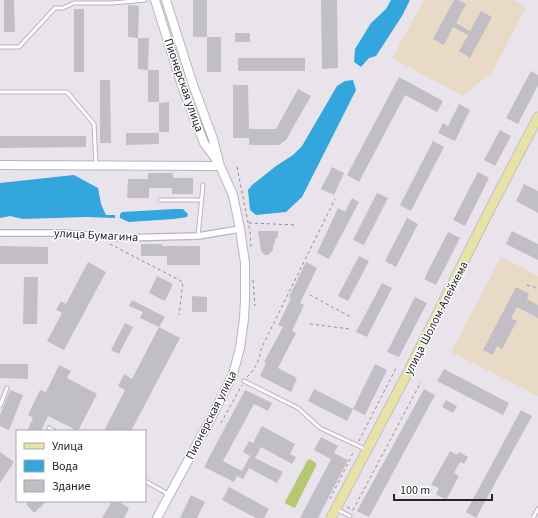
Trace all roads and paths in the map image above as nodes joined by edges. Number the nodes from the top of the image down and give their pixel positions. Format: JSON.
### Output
{"nodes":[{"id":1,"x":145,"y":0,"type":"edge"},
{"id":2,"x":156,"y":0,"type":"edge"},
{"id":3,"x":166,"y":0,"type":"edge"},
{"id":4,"x":0,"y":47,"type":"edge"},
{"id":5,"x":0,"y":92,"type":"edge"},
{"id":6,"x":538,"y":117,"type":"edge"},
{"id":7,"x":0,"y":165,"type":"edge"},
{"id":8,"x":96,"y":165,"type":"junction"},
{"id":9,"x":220,"y":166,"type":"junction"},
{"id":10,"x":203,"y":185,"type":"dead end"},
{"id":11,"x":335,"y":199,"type":"dead end"},
{"id":12,"x":160,"y":200,"type":"dead end"},
{"id":13,"x":201,"y":200,"type":"junction"},
{"id":14,"x":248,"y":223,"type":"dead end"},
{"id":15,"x":298,"y":225,"type":"dead end"},
{"id":16,"x":240,"y":229,"type":"junction"},
{"id":17,"x":0,"y":233,"type":"edge"},
{"id":18,"x":198,"y":236,"type":"junction"},
{"id":19,"x":106,"y":242,"type":"dead end"},
{"id":20,"x":528,"y":284,"type":"dead end"},
{"id":21,"x":538,"y":288,"type":"edge"},
{"id":22,"x":310,"y":295,"type":"dead end"},
{"id":23,"x":179,"y":315,"type":"dead end"},
{"id":24,"x":351,"y":317,"type":"dead end"},
{"id":25,"x":310,"y":324,"type":"dead end"},
{"id":26,"x":350,"y":328,"type":"dead end"},
{"id":27,"x":396,"y":368,"type":"dead end"},
{"id":28,"x":244,"y":381,"type":"junction"},
{"id":29,"x":421,"y":382,"type":"dead end"},
{"id":30,"x":7,"y":388,"type":"dead end"},
{"id":31,"x":0,"y":406,"type":"edge"},
{"id":32,"x":221,"y":423,"type":"dead end"},
{"id":33,"x":49,"y":428,"type":"dead end"},
{"id":34,"x":52,"y":430,"type":"edge"},
{"id":35,"x":357,"y":445,"type":"junction"},
{"id":36,"x":368,"y":450,"type":"junction"},
{"id":37,"x":146,"y":482,"type":"edge"},
{"id":38,"x":170,"y":495,"type":"junction"},
{"id":39,"x":330,"y":499,"type":"dead end"},
{"id":40,"x":340,"y":508,"type":"junction"},
{"id":41,"x":538,"y":509,"type":"edge"},
{"id":42,"x":350,"y":516,"type":"dead end"},
{"id":43,"x":157,"y":518,"type":"edge"},
{"id":44,"x":331,"y":518,"type":"edge"},
{"id":45,"x":533,"y":518,"type":"edge"}],
"edges":[{"from":1,"to":4,"type":"lane"},
{"from":2,"to":9,"type":"main road","name":"Пионерская улица"},
{"from":3,"to":9,"type":"main road","name":"Пионерская улица"},
{"from":5,"to":8,"type":"lane"},
{"from":6,"to":36,"type":"main road","name":"улица Шолом-Алейхема"},
{"from":7,"to":8,"type":"main road"},
{"from":8,"to":9,"type":"main road"},
{"from":9,"to":16,"type":"main road","name":"Пионерская улица"},
{"from":10,"to":13,"type":"lane"},
{"from":11,"to":28,"type":"path"},
{"from":12,"to":13,"type":"lane"},
{"from":13,"to":18,"type":"lane"},
{"from":14,"to":15,"type":"path"},
{"from":16,"to":18,"type":"street","name":"улица Бумагина"},
{"from":16,"to":38,"type":"main road","name":"Пионерская улица"},
{"from":17,"to":18,"type":"street","name":"улица Бумагина"},
{"from":19,"to":23,"type":"path"},
{"from":20,"to":21,"type":"path"},
{"from":22,"to":24,"type":"path"},
{"from":25,"to":26,"type":"path"},
{"from":27,"to":35,"type":"path"},
{"from":28,"to":32,"type":"path"},
{"from":28,"to":35,"type":"lane"},
{"from":29,"to":40,"type":"path"},
{"from":30,"to":31,"type":"lane"},
{"from":33,"to":34,"type":"lane"},
{"from":35,"to":36,"type":"lane"},
{"from":35,"to":39,"type":"path"},
{"from":36,"to":40,"type":"main road","name":"улица Шолом-Алейхема"},
{"from":37,"to":38,"type":"lane"},
{"from":38,"to":43,"type":"main road","name":"Пионерская улица"},
{"from":40,"to":42,"type":"lane"},
{"from":40,"to":44,"type":"main road","name":"улица Шолом-Алейхема"},
{"from":41,"to":45,"type":"lane"}]}
